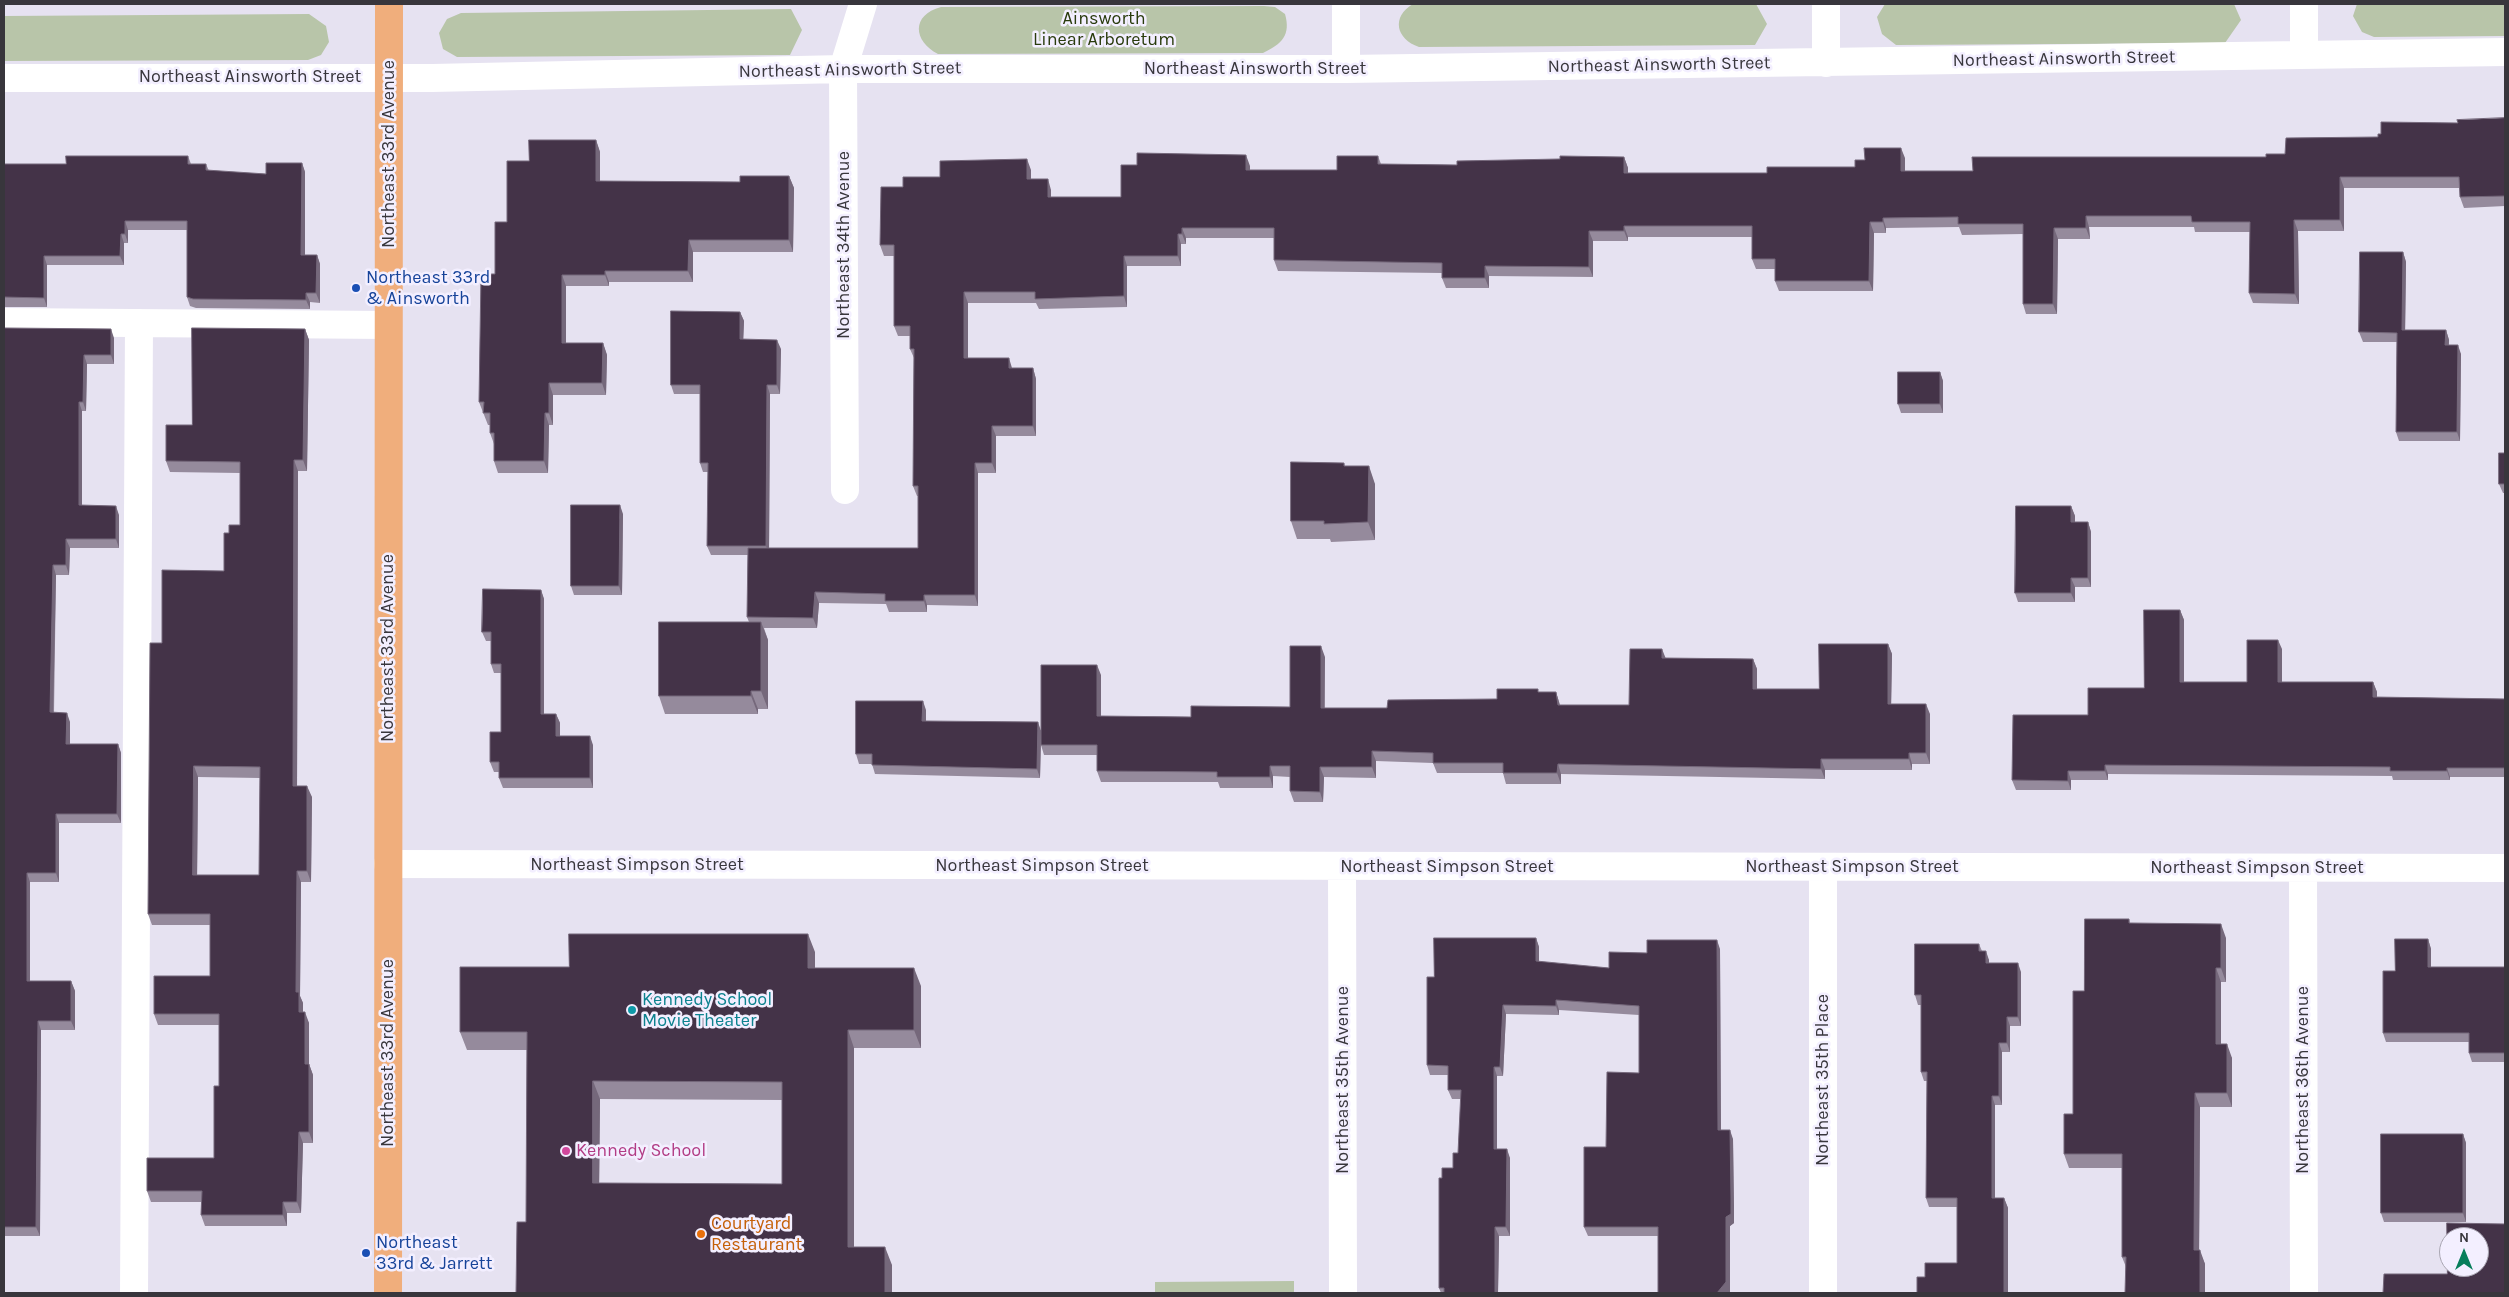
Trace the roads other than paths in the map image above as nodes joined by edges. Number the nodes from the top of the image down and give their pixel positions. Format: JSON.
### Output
{"nodes":[{"id":1,"x":389,"y":4,"type":"edge"},
{"id":2,"x":863,"y":4,"type":"edge"},
{"id":3,"x":1346,"y":4,"type":"edge"},
{"id":4,"x":1826,"y":4,"type":"edge"},
{"id":5,"x":2304,"y":4,"type":"edge"},
{"id":6,"x":2505,"y":52,"type":"edge"},
{"id":7,"x":2304,"y":55,"type":"junction"},
{"id":8,"x":1826,"y":63,"type":"junction"},
{"id":9,"x":1346,"y":69,"type":"junction"},
{"id":10,"x":843,"y":70,"type":"junction"},
{"id":11,"x":389,"y":77,"type":"junction"},
{"id":12,"x":4,"y":78,"type":"edge"},
{"id":13,"x":4,"y":322,"type":"edge"},
{"id":14,"x":139,"y":323,"type":"junction"},
{"id":15,"x":388,"y":325,"type":"junction"},
{"id":16,"x":845,"y":490,"type":"dead end"},
{"id":17,"x":388,"y":864,"type":"junction"},
{"id":18,"x":1342,"y":867,"type":"junction"},
{"id":19,"x":1823,"y":867,"type":"junction"},
{"id":20,"x":2303,"y":868,"type":"junction"},
{"id":21,"x":2505,"y":868,"type":"edge"},
{"id":22,"x":134,"y":1293,"type":"edge"},
{"id":23,"x":388,"y":1293,"type":"edge"},
{"id":24,"x":1343,"y":1293,"type":"edge"},
{"id":25,"x":1823,"y":1293,"type":"edge"},
{"id":26,"x":2304,"y":1293,"type":"edge"}],
"edges":[{"from":1,"to":11,"type":"main road","name":"Northeast 33rd Avenue"},
{"from":2,"to":10,"type":"street","name":"Northeast 34th Avenue"},
{"from":3,"to":9,"type":"street"},
{"from":4,"to":8,"type":"street"},
{"from":5,"to":7,"type":"street"},
{"from":6,"to":7,"type":"street","name":"Northeast Ainsworth Street"},
{"from":7,"to":8,"type":"street","name":"Northeast Ainsworth Street"},
{"from":8,"to":9,"type":"street","name":"Northeast Ainsworth Street"},
{"from":9,"to":10,"type":"street","name":"Northeast Ainsworth Street"},
{"from":10,"to":11,"type":"street","name":"Northeast Ainsworth Street"},
{"from":10,"to":16,"type":"street","name":"Northeast 34th Avenue"},
{"from":11,"to":12,"type":"street","name":"Northeast Ainsworth Street"},
{"from":11,"to":15,"type":"main road","name":"Northeast 33rd Avenue"},
{"from":13,"to":14,"type":"street"},
{"from":14,"to":15,"type":"street"},
{"from":14,"to":22,"type":"street"},
{"from":15,"to":17,"type":"main road","name":"Northeast 33rd Avenue"},
{"from":17,"to":18,"type":"street","name":"Northeast Simpson Street"},
{"from":17,"to":23,"type":"main road","name":"Northeast 33rd Avenue"},
{"from":18,"to":19,"type":"street","name":"Northeast Simpson Street"},
{"from":18,"to":24,"type":"street","name":"Northeast 35th Avenue"},
{"from":19,"to":20,"type":"street","name":"Northeast Simpson Street"},
{"from":19,"to":25,"type":"street","name":"Northeast 35th Place"},
{"from":20,"to":21,"type":"street","name":"Northeast Simpson Street"},
{"from":20,"to":26,"type":"street","name":"Northeast 36th Avenue"}]}
